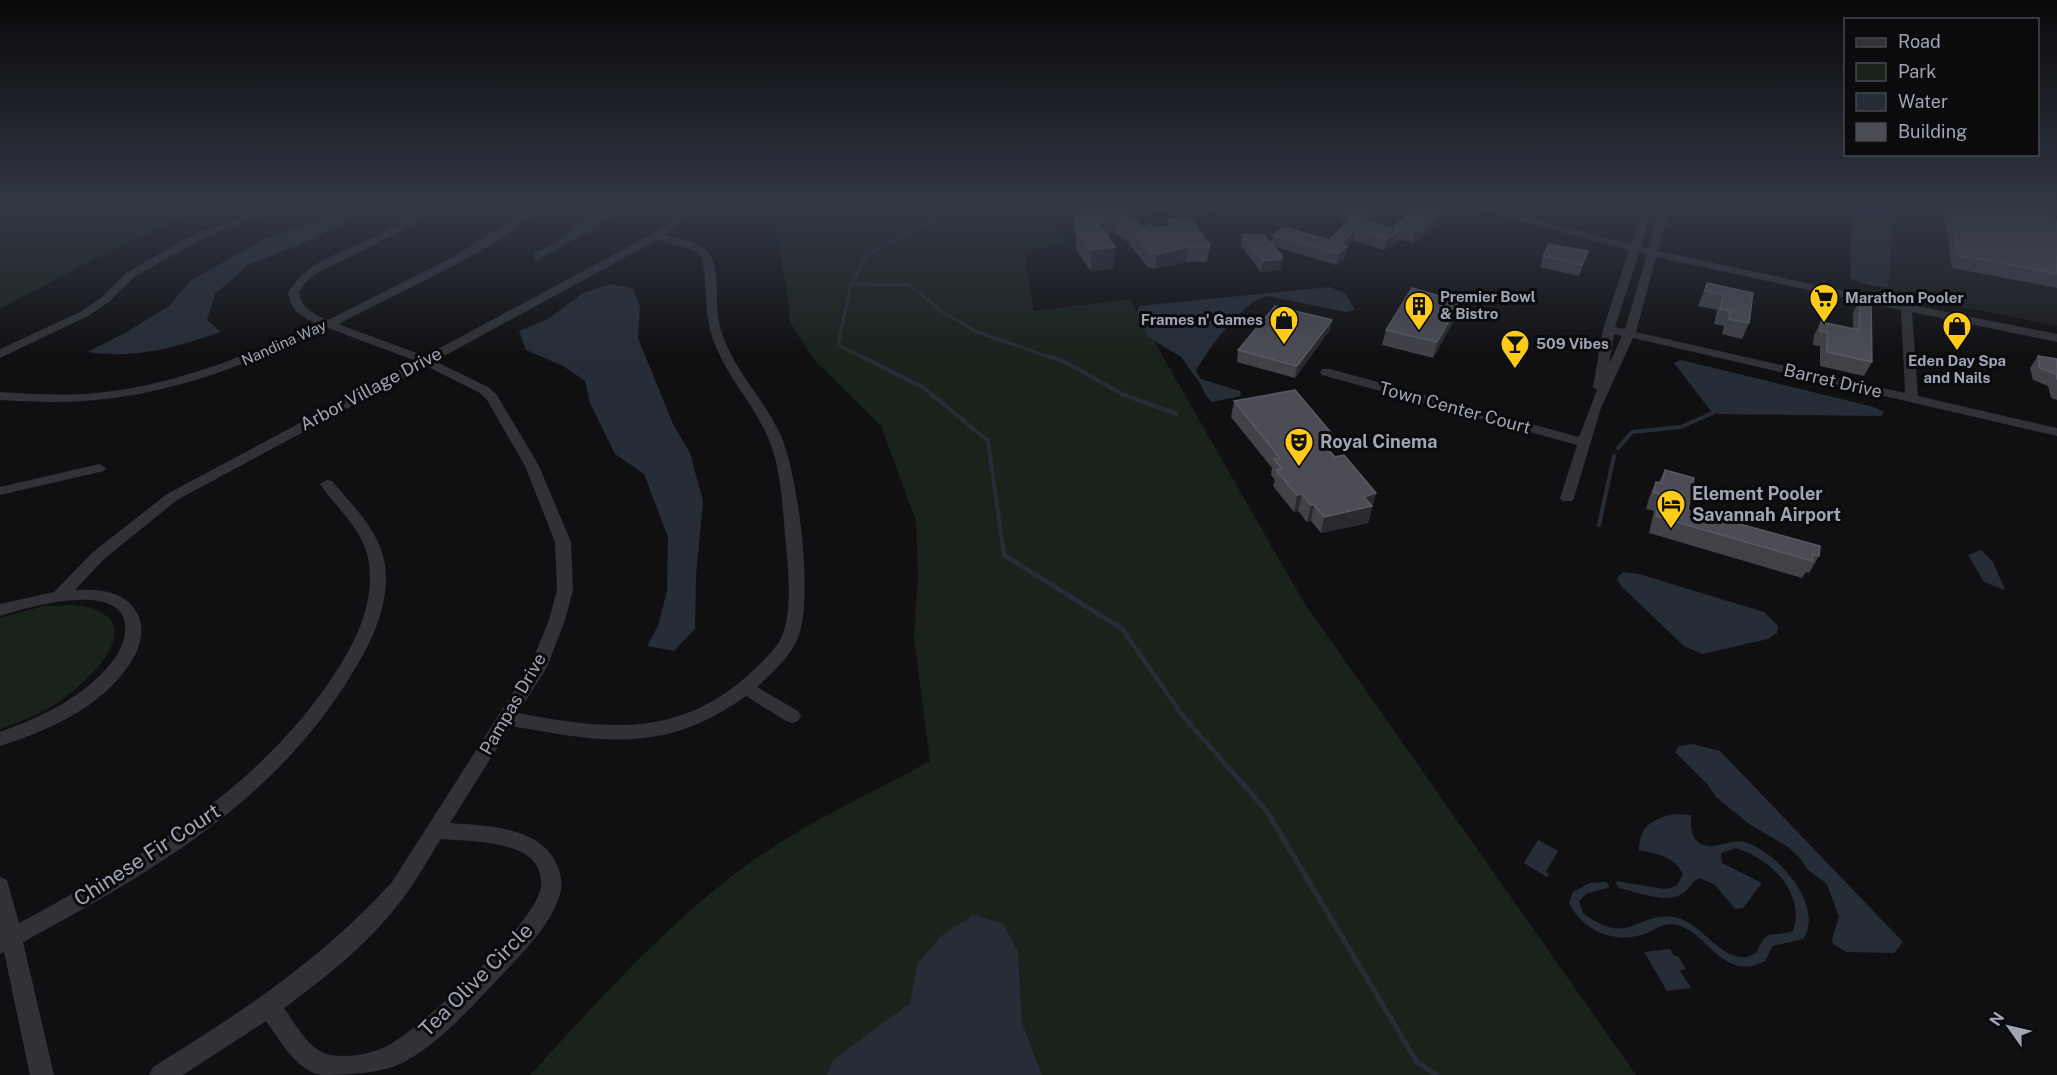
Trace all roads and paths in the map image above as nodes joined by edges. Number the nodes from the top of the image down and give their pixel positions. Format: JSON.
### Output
{"nodes":[{"id":1,"x":165,"y":255,"type":"edge"},
{"id":2,"x":343,"y":255,"type":"edge"},
{"id":3,"x":468,"y":255,"type":"edge"},
{"id":4,"x":620,"y":255,"type":"edge"},
{"id":5,"x":706,"y":255,"type":"edge"},
{"id":6,"x":1634,"y":255,"type":"edge"},
{"id":7,"x":1653,"y":255,"type":"edge"},
{"id":8,"x":1679,"y":255,"type":"edge"},
{"id":9,"x":1906,"y":304,"type":"junction"},
{"id":10,"x":329,"y":324,"type":"junction"},
{"id":11,"x":1609,"y":329,"type":"junction"},
{"id":12,"x":2057,"y":330,"type":"edge"},
{"id":13,"x":1629,"y":334,"type":"junction"},
{"id":14,"x":2057,"y":338,"type":"edge"},
{"id":15,"x":0,"y":354,"type":"edge"},
{"id":16,"x":424,"y":360,"type":"junction"},
{"id":17,"x":1326,"y":372,"type":"dead end"},
{"id":18,"x":0,"y":396,"type":"edge"},
{"id":19,"x":1912,"y":399,"type":"junction"},
{"id":20,"x":1595,"y":408,"type":"junction"},
{"id":21,"x":2057,"y":432,"type":"edge"},
{"id":22,"x":1584,"y":443,"type":"junction"},
{"id":23,"x":99,"y":468,"type":"dead end"},
{"id":24,"x":327,"y":484,"type":"dead end"},
{"id":25,"x":0,"y":491,"type":"edge"},
{"id":26,"x":1567,"y":498,"type":"dead end"},
{"id":27,"x":60,"y":595,"type":"junction"},
{"id":28,"x":0,"y":610,"type":"edge"},
{"id":29,"x":746,"y":688,"type":"junction"},
{"id":30,"x":792,"y":716,"type":"dead end"},
{"id":31,"x":506,"y":718,"type":"junction"},
{"id":32,"x":0,"y":739,"type":"edge"},
{"id":33,"x":436,"y":830,"type":"junction"},
{"id":34,"x":0,"y":886,"type":"edge"},
{"id":35,"x":5,"y":941,"type":"edge"},
{"id":36,"x":269,"y":1007,"type":"junction"},
{"id":37,"x":42,"y":1075,"type":"edge"},
{"id":38,"x":161,"y":1075,"type":"edge"}],
"edges":[{"from":1,"to":15,"type":"street"},
{"from":2,"to":10,"type":"street","name":"Pampas Drive"},
{"from":3,"to":10,"type":"street","name":"Nandina Way"},
{"from":4,"to":16,"type":"street","name":"Arbor Village Drive"},
{"from":5,"to":29,"type":"street"},
{"from":6,"to":11,"type":"street"},
{"from":7,"to":13,"type":"street"},
{"from":8,"to":9,"type":"street"},
{"from":9,"to":12,"type":"street"},
{"from":9,"to":14,"type":"street"},
{"from":9,"to":19,"type":"street"},
{"from":10,"to":16,"type":"street","name":"Pampas Drive"},
{"from":10,"to":18,"type":"street","name":"Nandina Way"},
{"from":11,"to":13,"type":"street","name":"Barret Drive"},
{"from":11,"to":20,"type":"street"},
{"from":13,"to":19,"type":"street","name":"Barret Drive"},
{"from":13,"to":20,"type":"street"},
{"from":16,"to":27,"type":"street","name":"Arbor Village Drive"},
{"from":16,"to":31,"type":"street","name":"Pampas Drive"},
{"from":17,"to":22,"type":"street","name":"Town Center Court"},
{"from":19,"to":21,"type":"street","name":"Barret Drive"},
{"from":20,"to":22,"type":"street"},
{"from":22,"to":26,"type":"street"},
{"from":23,"to":25,"type":"street"},
{"from":24,"to":35,"type":"street","name":"Chinese Fir Court"},
{"from":27,"to":28,"type":"street"},
{"from":27,"to":32,"type":"street"},
{"from":29,"to":30,"type":"street"},
{"from":29,"to":31,"type":"street"},
{"from":31,"to":33,"type":"street","name":"Pampas Drive"},
{"from":33,"to":36,"type":"street","name":"Pampas Drive"},
{"from":33,"to":36,"type":"street","name":"Tea Olive Circle"},
{"from":34,"to":35,"type":"street"},
{"from":35,"to":37,"type":"street"},
{"from":36,"to":38,"type":"street","name":"Pampas Drive"}]}
